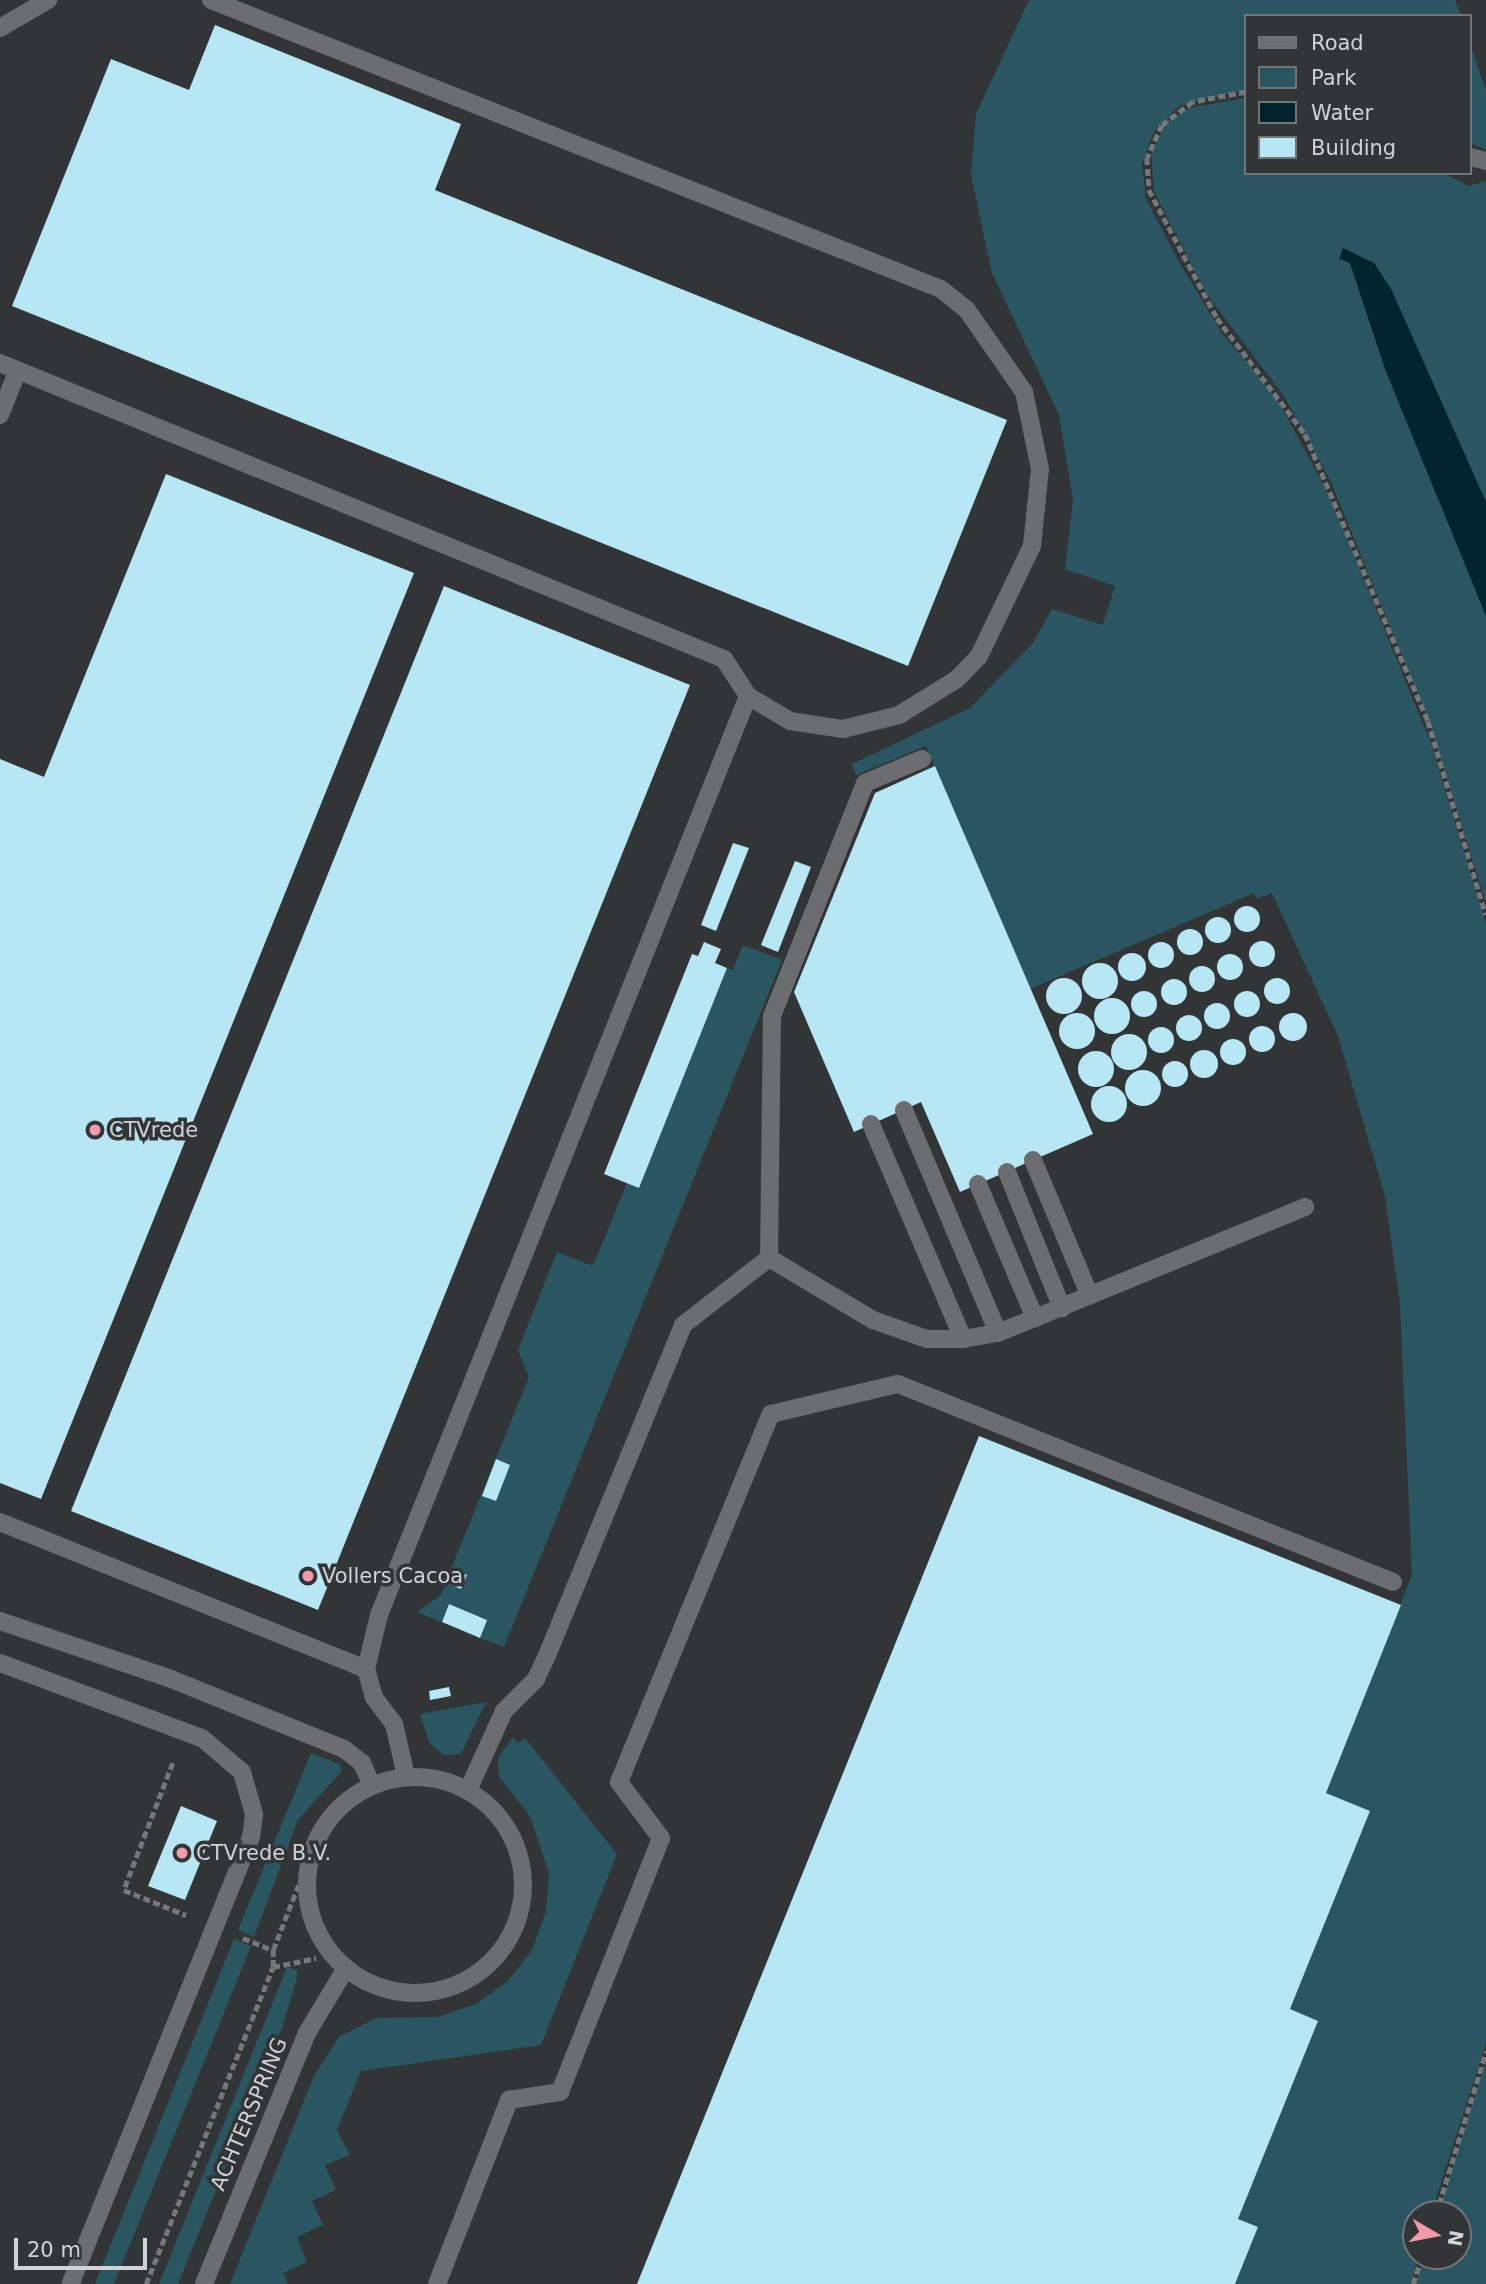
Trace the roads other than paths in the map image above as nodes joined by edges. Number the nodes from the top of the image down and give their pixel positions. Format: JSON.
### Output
{"nodes":[{"id":1,"x":48,"y":0,"type":"edge"},
{"id":2,"x":211,"y":0,"type":"edge"},
{"id":3,"x":0,"y":28,"type":"edge"},
{"id":4,"x":0,"y":363,"type":"edge"},
{"id":5,"x":18,"y":370,"type":"junction"},
{"id":6,"x":0,"y":415,"type":"edge"},
{"id":7,"x":748,"y":695,"type":"junction"},
{"id":8,"x":922,"y":759,"type":"dead end"},
{"id":9,"x":904,"y":1110,"type":"dead end"},
{"id":10,"x":871,"y":1124,"type":"dead end"},
{"id":11,"x":1033,"y":1160,"type":"dead end"},
{"id":12,"x":1007,"y":1172,"type":"dead end"},
{"id":13,"x":978,"y":1184,"type":"dead end"},
{"id":14,"x":1305,"y":1207,"type":"dead end"},
{"id":15,"x":769,"y":1258,"type":"junction"},
{"id":16,"x":1090,"y":1296,"type":"junction"},
{"id":17,"x":1062,"y":1307,"type":"junction"},
{"id":18,"x":1035,"y":1318,"type":"junction"},
{"id":19,"x":998,"y":1333,"type":"junction"},
{"id":20,"x":963,"y":1339,"type":"junction"},
{"id":21,"x":0,"y":1522,"type":"edge"},
{"id":22,"x":1393,"y":1582,"type":"dead end"},
{"id":23,"x":0,"y":1621,"type":"edge"},
{"id":24,"x":0,"y":1663,"type":"edge"},
{"id":25,"x":366,"y":1669,"type":"junction"},
{"id":26,"x":406,"y":1776,"type":"junction"},
{"id":27,"x":372,"y":1785,"type":"junction"},
{"id":28,"x":468,"y":1790,"type":"junction"},
{"id":29,"x":343,"y":1965,"type":"junction"},
{"id":30,"x":70,"y":2284,"type":"edge"},
{"id":31,"x":204,"y":2284,"type":"edge"},
{"id":32,"x":437,"y":2284,"type":"edge"}],
"edges":[{"from":1,"to":3,"type":"street"},
{"from":2,"to":7,"type":"street"},
{"from":4,"to":5,"type":"street"},
{"from":5,"to":6,"type":"street"},
{"from":5,"to":7,"type":"street"},
{"from":7,"to":25,"type":"street"},
{"from":8,"to":15,"type":"street"},
{"from":9,"to":19,"type":"street"},
{"from":10,"to":20,"type":"street"},
{"from":11,"to":16,"type":"street"},
{"from":12,"to":17,"type":"street"},
{"from":13,"to":18,"type":"street"},
{"from":14,"to":16,"type":"street"},
{"from":15,"to":20,"type":"street"},
{"from":15,"to":28,"type":"street"},
{"from":16,"to":17,"type":"street"},
{"from":17,"to":18,"type":"street"},
{"from":18,"to":19,"type":"street"},
{"from":19,"to":20,"type":"street"},
{"from":21,"to":25,"type":"street"},
{"from":22,"to":32,"type":"street"},
{"from":23,"to":27,"type":"street"},
{"from":24,"to":30,"type":"street"},
{"from":25,"to":26,"type":"street"},
{"from":26,"to":27,"type":"street"},
{"from":26,"to":28,"type":"street"},
{"from":27,"to":29,"type":"street"},
{"from":28,"to":29,"type":"street"},
{"from":29,"to":31,"type":"street","name":"ACHTERSPRING"}]}
